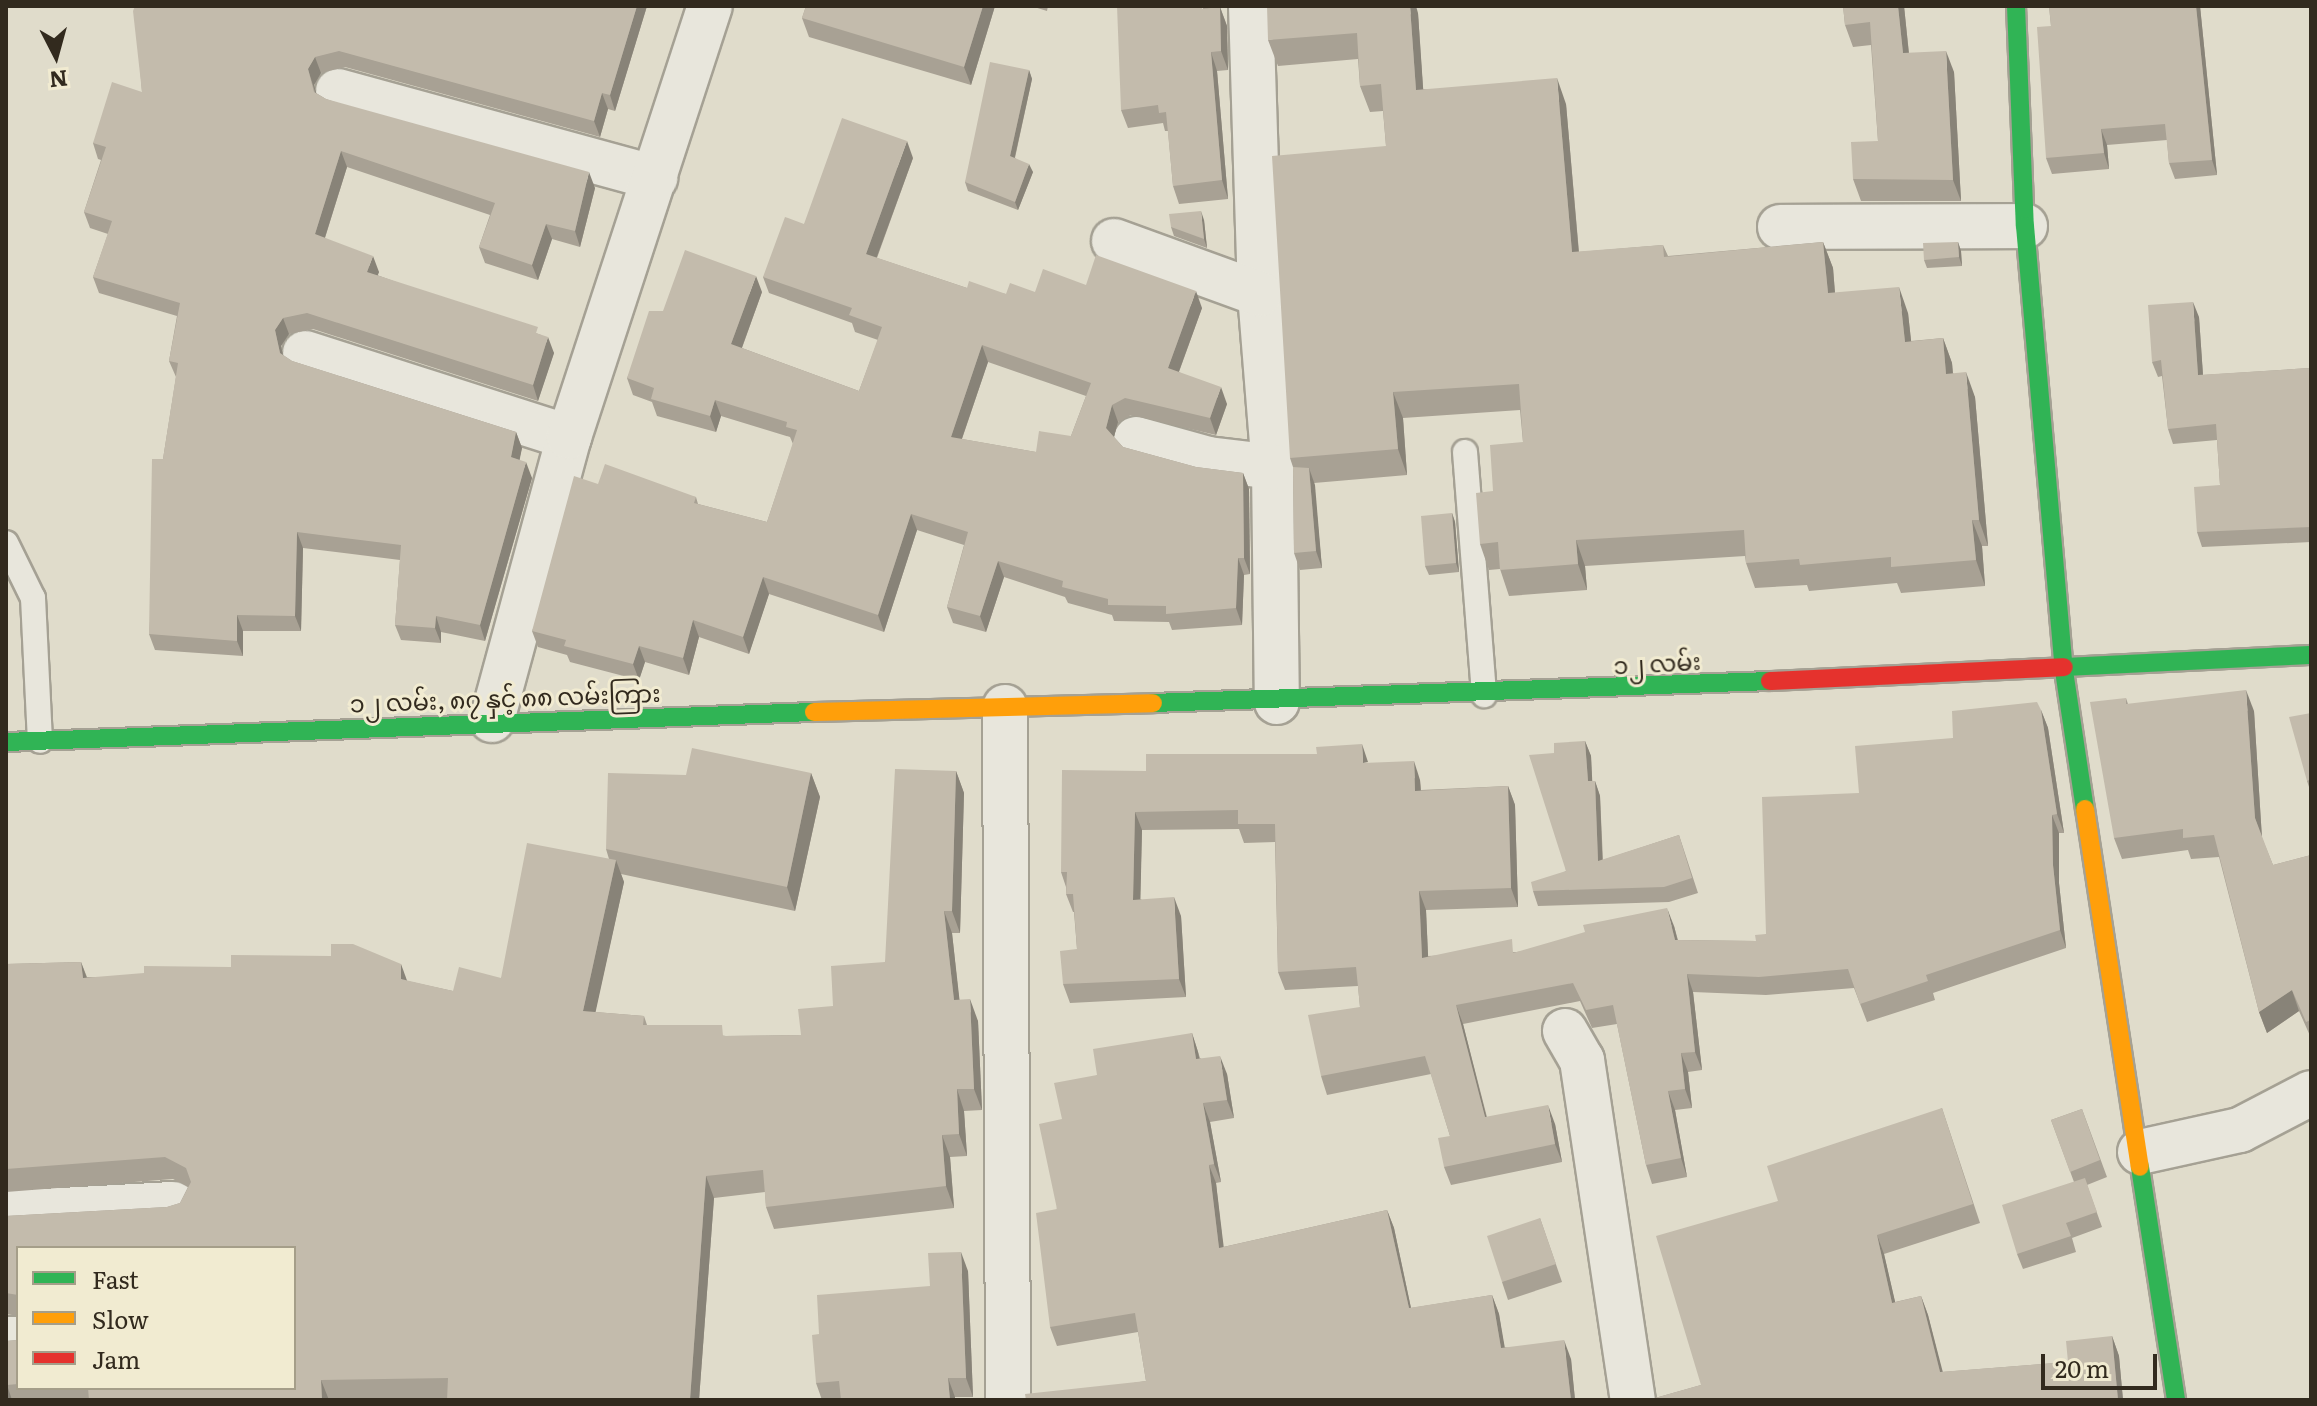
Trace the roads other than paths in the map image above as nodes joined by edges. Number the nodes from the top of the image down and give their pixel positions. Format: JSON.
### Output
{"nodes":[{"id":1,"x":710,"y":6,"type":"edge"},
{"id":2,"x":1251,"y":6,"type":"edge"},
{"id":3,"x":2016,"y":6,"type":"edge"},
{"id":4,"x":338,"y":91,"type":"dead end"},
{"id":5,"x":655,"y":178,"type":"junction"},
{"id":6,"x":2025,"y":226,"type":"junction"},
{"id":7,"x":1780,"y":227,"type":"dead end"},
{"id":8,"x":1114,"y":241,"type":"dead end"},
{"id":9,"x":1260,"y":294,"type":"junction"},
{"id":10,"x":305,"y":353,"type":"dead end"},
{"id":11,"x":569,"y":437,"type":"junction"},
{"id":12,"x":1136,"y":439,"type":"dead end"},
{"id":13,"x":1465,"y":452,"type":"dead end"},
{"id":14,"x":1274,"y":467,"type":"junction"},
{"id":15,"x":6,"y":543,"type":"edge"},
{"id":16,"x":2311,"y":655,"type":"edge"},
{"id":17,"x":2063,"y":664,"type":"junction"},
{"id":18,"x":1484,"y":695,"type":"junction"},
{"id":19,"x":1277,"y":702,"type":"junction"},
{"id":20,"x":1005,"y":707,"type":"junction"},
{"id":21,"x":492,"y":720,"type":"junction"},
{"id":22,"x":40,"y":741,"type":"junction"},
{"id":23,"x":6,"y":742,"type":"edge"},
{"id":24,"x":1565,"y":1031,"type":"dead end"},
{"id":25,"x":2311,"y":1093,"type":"edge"},
{"id":26,"x":2140,"y":1152,"type":"junction"},
{"id":27,"x":174,"y":1204,"type":"edge"},
{"id":28,"x":6,"y":1213,"type":"edge"},
{"id":29,"x":1008,"y":1400,"type":"edge"},
{"id":30,"x":1633,"y":1400,"type":"edge"},
{"id":31,"x":2176,"y":1400,"type":"edge"}],
"edges":[{"from":1,"to":5,"type":"street"},
{"from":2,"to":9,"type":"street"},
{"from":3,"to":6,"type":"main road"},
{"from":4,"to":5,"type":"street"},
{"from":5,"to":11,"type":"street"},
{"from":6,"to":7,"type":"street"},
{"from":6,"to":17,"type":"main road"},
{"from":8,"to":9,"type":"street"},
{"from":9,"to":14,"type":"street"},
{"from":10,"to":11,"type":"street"},
{"from":11,"to":21,"type":"street"},
{"from":12,"to":14,"type":"street"},
{"from":13,"to":18,"type":"lane"},
{"from":14,"to":19,"type":"street"},
{"from":15,"to":22,"type":"lane"},
{"from":16,"to":17,"type":"main road","name":"၁၂ လမ်း"},
{"from":17,"to":18,"type":"main road","name":"၁၂ လမ်း"},
{"from":17,"to":26,"type":"main road"},
{"from":18,"to":19,"type":"main road","name":"၁၂ လမ်း"},
{"from":19,"to":20,"type":"main road","name":"၁၂ လမ်း"},
{"from":20,"to":21,"type":"main road","name":"၁၂ လမ်း, ၈၇ နှင့် ၈၈ လမ်းကြား"},
{"from":20,"to":29,"type":"street"},
{"from":21,"to":22,"type":"main road","name":"၁၂ လမ်း, ၈၇ နှင့် ၈၈ လမ်းကြား"},
{"from":22,"to":23,"type":"main road","name":"၁၂ လမ်း, ၈၇ နှင့် ၈၈ လမ်းကြား"},
{"from":24,"to":30,"type":"street"},
{"from":25,"to":26,"type":"street"},
{"from":26,"to":31,"type":"main road"},
{"from":27,"to":28,"type":"street"}]}
